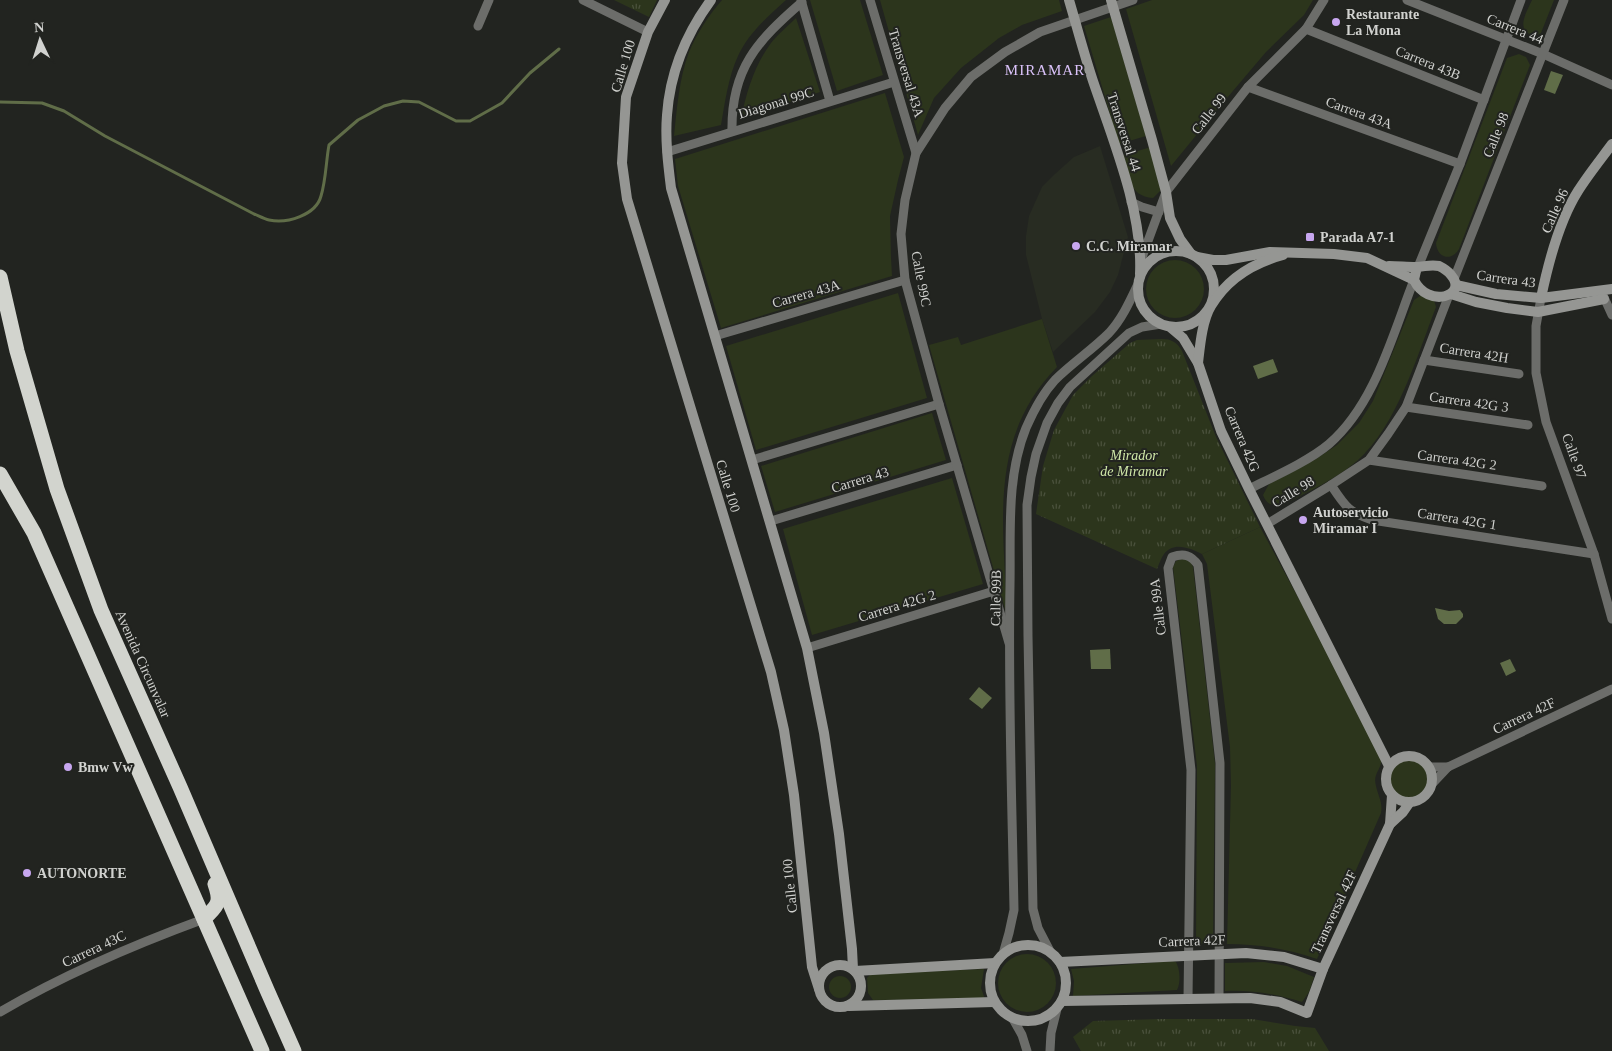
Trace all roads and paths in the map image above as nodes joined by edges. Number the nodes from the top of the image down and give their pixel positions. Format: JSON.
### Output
{"nodes":[{"id":1,"x":489,"y":0,"type":"edge"},
{"id":2,"x":583,"y":0,"type":"edge"},
{"id":3,"x":665,"y":0,"type":"edge"},
{"id":4,"x":711,"y":0,"type":"edge"},
{"id":5,"x":870,"y":0,"type":"edge"},
{"id":6,"x":1069,"y":0,"type":"edge"},
{"id":7,"x":1133,"y":0,"type":"edge"},
{"id":8,"x":1324,"y":0,"type":"edge"},
{"id":9,"x":1407,"y":0,"type":"edge"},
{"id":10,"x":1521,"y":0,"type":"edge"},
{"id":11,"x":1564,"y":0,"type":"edge"},
{"id":12,"x":801,"y":1,"type":"edge"},
{"id":13,"x":1112,"y":3,"type":"edge"},
{"id":14,"x":1075,"y":19,"type":"junction"},
{"id":15,"x":478,"y":26,"type":"dead end"},
{"id":16,"x":1306,"y":29,"type":"junction"},
{"id":17,"x":648,"y":32,"type":"junction"},
{"id":18,"x":1507,"y":41,"type":"junction"},
{"id":19,"x":1543,"y":54,"type":"junction"},
{"id":20,"x":894,"y":82,"type":"junction"},
{"id":21,"x":1612,"y":85,"type":"edge"},
{"id":22,"x":1248,"y":87,"type":"junction"},
{"id":23,"x":1484,"y":100,"type":"junction"},
{"id":24,"x":830,"y":101,"type":"junction"},
{"id":25,"x":732,"y":131,"type":"junction"},
{"id":26,"x":1612,"y":144,"type":"edge"},
{"id":27,"x":667,"y":152,"type":"junction"},
{"id":28,"x":916,"y":153,"type":"junction"},
{"id":29,"x":1460,"y":164,"type":"junction"},
{"id":30,"x":1166,"y":192,"type":"junction"},
{"id":31,"x":1132,"y":202,"type":"junction"},
{"id":32,"x":1159,"y":212,"type":"junction"},
{"id":33,"x":1290,"y":254,"type":"junction"},
{"id":34,"x":1194,"y":255,"type":"junction"},
{"id":35,"x":1141,"y":261,"type":"junction"},
{"id":36,"x":1383,"y":265,"type":"junction"},
{"id":37,"x":1418,"y":267,"type":"junction"},
{"id":38,"x":0,"y":277,"type":"edge"},
{"id":39,"x":1139,"y":279,"type":"junction"},
{"id":40,"x":905,"y":280,"type":"junction"},
{"id":41,"x":1414,"y":280,"type":"junction"},
{"id":42,"x":1452,"y":288,"type":"junction"},
{"id":43,"x":1612,"y":289,"type":"edge"},
{"id":44,"x":1602,"y":295,"type":"junction"},
{"id":45,"x":1541,"y":298,"type":"junction"},
{"id":46,"x":1210,"y":307,"type":"junction"},
{"id":47,"x":1538,"y":312,"type":"junction"},
{"id":48,"x":0,"y":314,"type":"edge"},
{"id":49,"x":1612,"y":316,"type":"edge"},
{"id":50,"x":1165,"y":325,"type":"junction"},
{"id":51,"x":13,"y":335,"type":"junction"},
{"id":52,"x":715,"y":336,"type":"junction"},
{"id":53,"x":1424,"y":360,"type":"junction"},
{"id":54,"x":1198,"y":363,"type":"junction"},
{"id":55,"x":1519,"y":374,"type":"dead end"},
{"id":56,"x":939,"y":404,"type":"junction"},
{"id":57,"x":1406,"y":407,"type":"junction"},
{"id":58,"x":1528,"y":425,"type":"dead end"},
{"id":59,"x":752,"y":460,"type":"junction"},
{"id":60,"x":1369,"y":460,"type":"junction"},
{"id":61,"x":957,"y":465,"type":"junction"},
{"id":62,"x":0,"y":474,"type":"edge"},
{"id":63,"x":1331,"y":485,"type":"junction"},
{"id":64,"x":1542,"y":486,"type":"dead end"},
{"id":65,"x":1249,"y":490,"type":"junction"},
{"id":66,"x":771,"y":521,"type":"junction"},
{"id":67,"x":1267,"y":524,"type":"junction"},
{"id":68,"x":1594,"y":554,"type":"junction"},
{"id":69,"x":994,"y":591,"type":"junction"},
{"id":70,"x":1612,"y":619,"type":"edge"},
{"id":71,"x":1009,"y":643,"type":"junction"},
{"id":72,"x":808,"y":648,"type":"junction"},
{"id":73,"x":1612,"y":689,"type":"edge"},
{"id":74,"x":1384,"y":753,"type":"junction"},
{"id":75,"x":1398,"y":758,"type":"junction"},
{"id":76,"x":1389,"y":766,"type":"junction"},
{"id":77,"x":1429,"y":767,"type":"junction"},
{"id":78,"x":1448,"y":767,"type":"junction"},
{"id":79,"x":1432,"y":784,"type":"junction"},
{"id":80,"x":1392,"y":795,"type":"junction"},
{"id":81,"x":1410,"y":802,"type":"junction"},
{"id":82,"x":1390,"y":824,"type":"junction"},
{"id":83,"x":212,"y":862,"type":"junction"},
{"id":84,"x":204,"y":919,"type":"junction"},
{"id":85,"x":1051,"y":953,"type":"junction"},
{"id":86,"x":1003,"y":954,"type":"junction"},
{"id":87,"x":1219,"y":954,"type":"junction"},
{"id":88,"x":1188,"y":955,"type":"junction"},
{"id":89,"x":1060,"y":962,"type":"junction"},
{"id":90,"x":995,"y":963,"type":"junction"},
{"id":91,"x":1323,"y":969,"type":"junction"},
{"id":92,"x":854,"y":970,"type":"junction"},
{"id":93,"x":819,"y":989,"type":"junction"},
{"id":94,"x":1188,"y":998,"type":"junction"},
{"id":95,"x":1219,"y":998,"type":"junction"},
{"id":96,"x":994,"y":1002,"type":"junction"},
{"id":97,"x":1059,"y":1005,"type":"junction"},
{"id":98,"x":849,"y":1006,"type":"junction"},
{"id":99,"x":2,"y":1011,"type":"edge"},
{"id":100,"x":1013,"y":1019,"type":"junction"},
{"id":101,"x":262,"y":1051,"type":"edge"},
{"id":102,"x":294,"y":1051,"type":"edge"},
{"id":103,"x":1027,"y":1051,"type":"edge"},
{"id":104,"x":1050,"y":1051,"type":"edge"}],
"edges":[{"from":1,"to":15,"type":"street"},
{"from":2,"to":17,"type":"street"},
{"from":3,"to":17,"type":"street","name":"Calle 100"},
{"from":4,"to":27,"type":"street"},
{"from":5,"to":20,"type":"street","name":"Transversal 43A"},
{"from":6,"to":14,"type":"street","name":"Transversal 44"},
{"from":7,"to":13,"type":"street","name":"Calle 99C"},
{"from":8,"to":16,"type":"street","name":"Calle 99"},
{"from":9,"to":18,"type":"street","name":"Carrera 44"},
{"from":10,"to":18,"type":"street","name":"Calle 98"},
{"from":11,"to":19,"type":"street","name":"Calle 98"},
{"from":12,"to":24,"type":"street"},
{"from":12,"to":25,"type":"street"},
{"from":13,"to":14,"type":"street","name":"Calle 99C"},
{"from":13,"to":30,"type":"street","name":"Transversal 44"},
{"from":14,"to":28,"type":"street","name":"Calle 99C"},
{"from":14,"to":31,"type":"street","name":"Transversal 44"},
{"from":16,"to":22,"type":"street","name":"Calle 99"},
{"from":16,"to":23,"type":"street","name":"Carrera 43B"},
{"from":17,"to":93,"type":"street","name":"Calle 100"},
{"from":18,"to":19,"type":"street","name":"Carrera 44"},
{"from":18,"to":23,"type":"street","name":"Calle 98"},
{"from":19,"to":21,"type":"street","name":"Carrera 44"},
{"from":19,"to":42,"type":"street","name":"Calle 98"},
{"from":20,"to":24,"type":"street","name":"Diagonal 99C"},
{"from":20,"to":28,"type":"street","name":"Transversal 43A"},
{"from":22,"to":29,"type":"street","name":"Carrera 43A"},
{"from":22,"to":30,"type":"street","name":"Calle 99"},
{"from":23,"to":29,"type":"street","name":"Calle 98"},
{"from":24,"to":25,"type":"street","name":"Diagonal 99C"},
{"from":25,"to":27,"type":"street","name":"Diagonal 99C"},
{"from":26,"to":45,"type":"street","name":"Calle 96"},
{"from":27,"to":52,"type":"street"},
{"from":28,"to":40,"type":"street","name":"Calle 99C"},
{"from":29,"to":37,"type":"street","name":"Calle 98"},
{"from":30,"to":32,"type":"street","name":"Calle 99"},
{"from":30,"to":34,"type":"street","name":"Transversal 44"},
{"from":31,"to":32,"type":"street"},
{"from":31,"to":35,"type":"street","name":"Transversal 44"},
{"from":32,"to":35,"type":"street","name":"Calle 99"},
{"from":33,"to":34,"type":"street"},
{"from":33,"to":36,"type":"street"},
{"from":33,"to":46,"type":"street"},
{"from":34,"to":39,"type":"street"},
{"from":34,"to":46,"type":"street"},
{"from":35,"to":39,"type":"street","name":"Transversal 44"},
{"from":36,"to":37,"type":"street"},
{"from":36,"to":41,"type":"street"},
{"from":37,"to":41,"type":"street"},
{"from":37,"to":42,"type":"street"},
{"from":38,"to":51,"type":"highway","name":"Avenida Circunvalar"},
{"from":39,"to":50,"type":"street"},
{"from":39,"to":71,"type":"street","name":"Calle 99B"},
{"from":40,"to":52,"type":"street","name":"Carrera 43A"},
{"from":40,"to":56,"type":"street","name":"Calle 99C"},
{"from":41,"to":42,"type":"street"},
{"from":41,"to":65,"type":"street","name":"Calle 98"},
{"from":42,"to":45,"type":"street","name":"Carrera 43"},
{"from":42,"to":47,"type":"street","name":"Carrera 43"},
{"from":42,"to":53,"type":"street","name":"Calle 98"},
{"from":43,"to":44,"type":"street","name":"Carrera 43"},
{"from":44,"to":45,"type":"street","name":"Carrera 43"},
{"from":44,"to":47,"type":"street","name":"Carrera 43"},
{"from":44,"to":49,"type":"street"},
{"from":45,"to":47,"type":"street","name":"Calle 97"},
{"from":46,"to":50,"type":"street"},
{"from":46,"to":54,"type":"street","name":"Carrera 42G"},
{"from":47,"to":68,"type":"street","name":"Calle 97"},
{"from":48,"to":51,"type":"highway"},
{"from":50,"to":54,"type":"street","name":"Carrera 42G"},
{"from":50,"to":85,"type":"street"},
{"from":51,"to":83,"type":"highway","name":"Avenida Circunvalar"},
{"from":52,"to":59,"type":"street"},
{"from":53,"to":55,"type":"street","name":"Carrera 42H"},
{"from":53,"to":57,"type":"street","name":"Calle 98"},
{"from":54,"to":65,"type":"street","name":"Carrera 42G"},
{"from":56,"to":59,"type":"street"},
{"from":56,"to":61,"type":"street","name":"Calle 99C"},
{"from":57,"to":58,"type":"street","name":"Carrera 42G 3"},
{"from":57,"to":60,"type":"street","name":"Calle 98"},
{"from":59,"to":66,"type":"street"},
{"from":60,"to":63,"type":"street","name":"Calle 98"},
{"from":60,"to":64,"type":"street","name":"Carrera 42G 2"},
{"from":61,"to":66,"type":"street","name":"Carrera 43"},
{"from":61,"to":69,"type":"street","name":"Calle 99C"},
{"from":62,"to":84,"type":"highway"},
{"from":63,"to":67,"type":"street","name":"Calle 98"},
{"from":63,"to":68,"type":"street","name":"Carrera 42G 1"},
{"from":65,"to":67,"type":"street","name":"Carrera 42G"},
{"from":66,"to":72,"type":"street"},
{"from":67,"to":74,"type":"street","name":"Calle 98"},
{"from":68,"to":70,"type":"street","name":"Calle 97"},
{"from":69,"to":71,"type":"street","name":"Calle 99C"},
{"from":69,"to":72,"type":"street","name":"Carrera 42G 2"},
{"from":71,"to":86,"type":"street","name":"Calle 99B"},
{"from":72,"to":92,"type":"street"},
{"from":73,"to":78,"type":"street","name":"Carrera 42F"},
{"from":74,"to":75,"type":"street"},
{"from":74,"to":76,"type":"street","name":"Calle 98"},
{"from":75,"to":76,"type":"street"},
{"from":75,"to":77,"type":"street"},
{"from":76,"to":80,"type":"street"},
{"from":77,"to":78,"type":"street","name":"Carrera 42F"},
{"from":77,"to":79,"type":"street"},
{"from":78,"to":79,"type":"street","name":"Carrera 42F"},
{"from":79,"to":81,"type":"street"},
{"from":80,"to":81,"type":"street"},
{"from":80,"to":82,"type":"street","name":"Transversal 42F"},
{"from":81,"to":82,"type":"street","name":"Transversal 42F"},
{"from":82,"to":91,"type":"street","name":"Transversal 42F"},
{"from":83,"to":84,"type":"highway"},
{"from":83,"to":102,"type":"highway","name":"Avenida Circunvalar"},
{"from":84,"to":99,"type":"street","name":"Carrera 43C"},
{"from":84,"to":101,"type":"highway"},
{"from":85,"to":86,"type":"street"},
{"from":85,"to":89,"type":"street"},
{"from":86,"to":90,"type":"street"},
{"from":87,"to":88,"type":"street","name":"Carrera 42F"},
{"from":87,"to":88,"type":"street","name":"Calle 99A"},
{"from":87,"to":91,"type":"street","name":"Carrera 42F"},
{"from":87,"to":95,"type":"street","name":"Calle 99A"},
{"from":88,"to":89,"type":"street","name":"Carrera 42F"},
{"from":88,"to":94,"type":"street","name":"Calle 99A"},
{"from":89,"to":97,"type":"street"},
{"from":90,"to":92,"type":"street"},
{"from":90,"to":96,"type":"street"},
{"from":91,"to":95,"type":"street","name":"Transversal 42F"},
{"from":92,"to":93,"type":"street"},
{"from":92,"to":98,"type":"street"},
{"from":93,"to":98,"type":"street"},
{"from":94,"to":95,"type":"street"},
{"from":94,"to":97,"type":"street"},
{"from":96,"to":98,"type":"street"},
{"from":96,"to":100,"type":"street"},
{"from":97,"to":100,"type":"street"},
{"from":97,"to":104,"type":"street"},
{"from":100,"to":103,"type":"street"}]}
